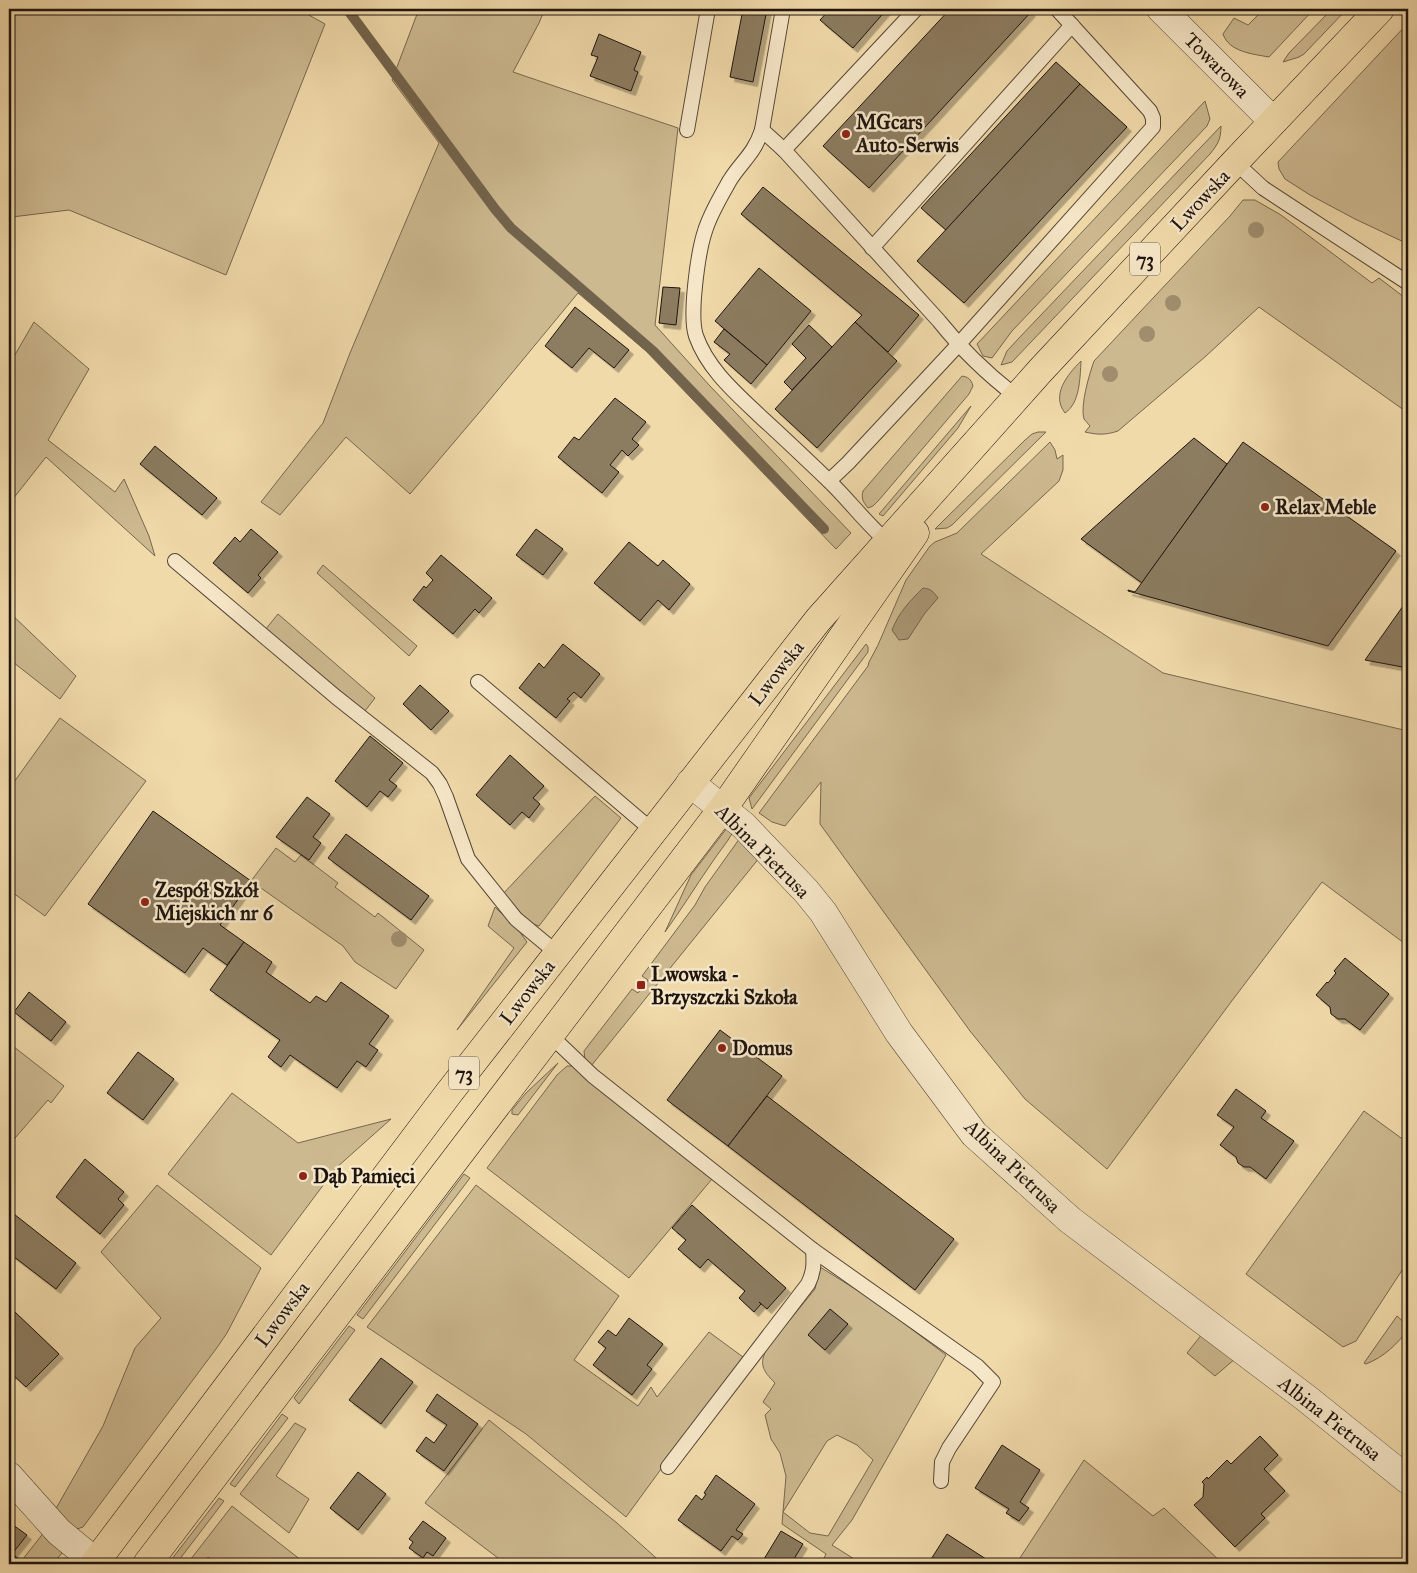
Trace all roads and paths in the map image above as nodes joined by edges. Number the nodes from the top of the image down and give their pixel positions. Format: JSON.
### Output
{"nodes":[{"id":1,"x":708,"y":9,"type":"edge"},
{"id":2,"x":783,"y":9,"type":"edge"},
{"id":3,"x":916,"y":9,"type":"edge"},
{"id":4,"x":1057,"y":9,"type":"edge"},
{"id":5,"x":1161,"y":9,"type":"edge"},
{"id":6,"x":1380,"y":9,"type":"edge"},
{"id":7,"x":1072,"y":25,"type":"junction"},
{"id":8,"x":1273,"y":121,"type":"junction"},
{"id":9,"x":687,"y":130,"type":"dead end"},
{"id":10,"x":762,"y":130,"type":"junction"},
{"id":11,"x":784,"y":150,"type":"junction"},
{"id":12,"x":1235,"y":162,"type":"junction"},
{"id":13,"x":872,"y":248,"type":"junction"},
{"id":14,"x":1408,"y":283,"type":"edge"},
{"id":15,"x":958,"y":344,"type":"junction"},
{"id":16,"x":1017,"y":397,"type":"junction"},
{"id":17,"x":829,"y":481,"type":"junction"},
{"id":18,"x":894,"y":547,"type":"junction"},
{"id":19,"x":174,"y":561,"type":"dead end"},
{"id":20,"x":478,"y":682,"type":"dead end"},
{"id":21,"x":690,"y":783,"type":"junction"},
{"id":22,"x":723,"y":808,"type":"junction"},
{"id":23,"x":653,"y":830,"type":"junction"},
{"id":24,"x":557,"y":953,"type":"junction"},
{"id":25,"x":550,"y":1035,"type":"junction"},
{"id":26,"x":813,"y":1250,"type":"junction"},
{"id":27,"x":668,"y":1467,"type":"dead end"},
{"id":28,"x":9,"y":1476,"type":"edge"},
{"id":29,"x":1408,"y":1480,"type":"edge"},
{"id":30,"x":941,"y":1481,"type":"dead end"},
{"id":31,"x":96,"y":1564,"type":"edge"},
{"id":32,"x":147,"y":1564,"type":"edge"}],
"edges":[{"from":1,"to":9,"type":"lane"},
{"from":2,"to":10,"type":"lane"},
{"from":3,"to":11,"type":"lane"},
{"from":4,"to":7,"type":"lane"},
{"from":5,"to":8,"type":"street","name":"Towarowa"},
{"from":6,"to":8,"type":"main road","name":"Lwowska","number":"73"},
{"from":7,"to":13,"type":"lane"},
{"from":7,"to":15,"type":"lane"},
{"from":8,"to":12,"type":"main road","name":"Lwowska","number":"73"},
{"from":10,"to":11,"type":"lane"},
{"from":10,"to":17,"type":"lane"},
{"from":11,"to":13,"type":"lane"},
{"from":12,"to":14,"type":"lane"},
{"from":12,"to":16,"type":"main road","name":"Lwowska","number":"73"},
{"from":13,"to":15,"type":"lane"},
{"from":15,"to":16,"type":"lane"},
{"from":15,"to":17,"type":"lane"},
{"from":16,"to":18,"type":"main road","name":"Lwowska","number":"73"},
{"from":17,"to":18,"type":"lane"},
{"from":18,"to":21,"type":"main road","name":"Lwowska","number":"73"},
{"from":18,"to":22,"type":"main road","name":"Lwowska","number":"73"},
{"from":19,"to":24,"type":"lane"},
{"from":20,"to":23,"type":"lane"},
{"from":21,"to":22,"type":"street","name":"Albina Pietrusa"},
{"from":21,"to":23,"type":"main road","name":"Lwowska","number":"73"},
{"from":22,"to":25,"type":"main road","name":"Lwowska","number":"73"},
{"from":22,"to":29,"type":"street","name":"Albina Pietrusa"},
{"from":23,"to":24,"type":"main road","name":"Lwowska","number":"73"},
{"from":24,"to":31,"type":"main road","name":"Lwowska","number":"73"},
{"from":25,"to":26,"type":"lane"},
{"from":25,"to":32,"type":"main road","name":"Lwowska","number":"73"},
{"from":26,"to":27,"type":"lane"},
{"from":26,"to":30,"type":"lane"},
{"from":28,"to":31,"type":"street"}]}
